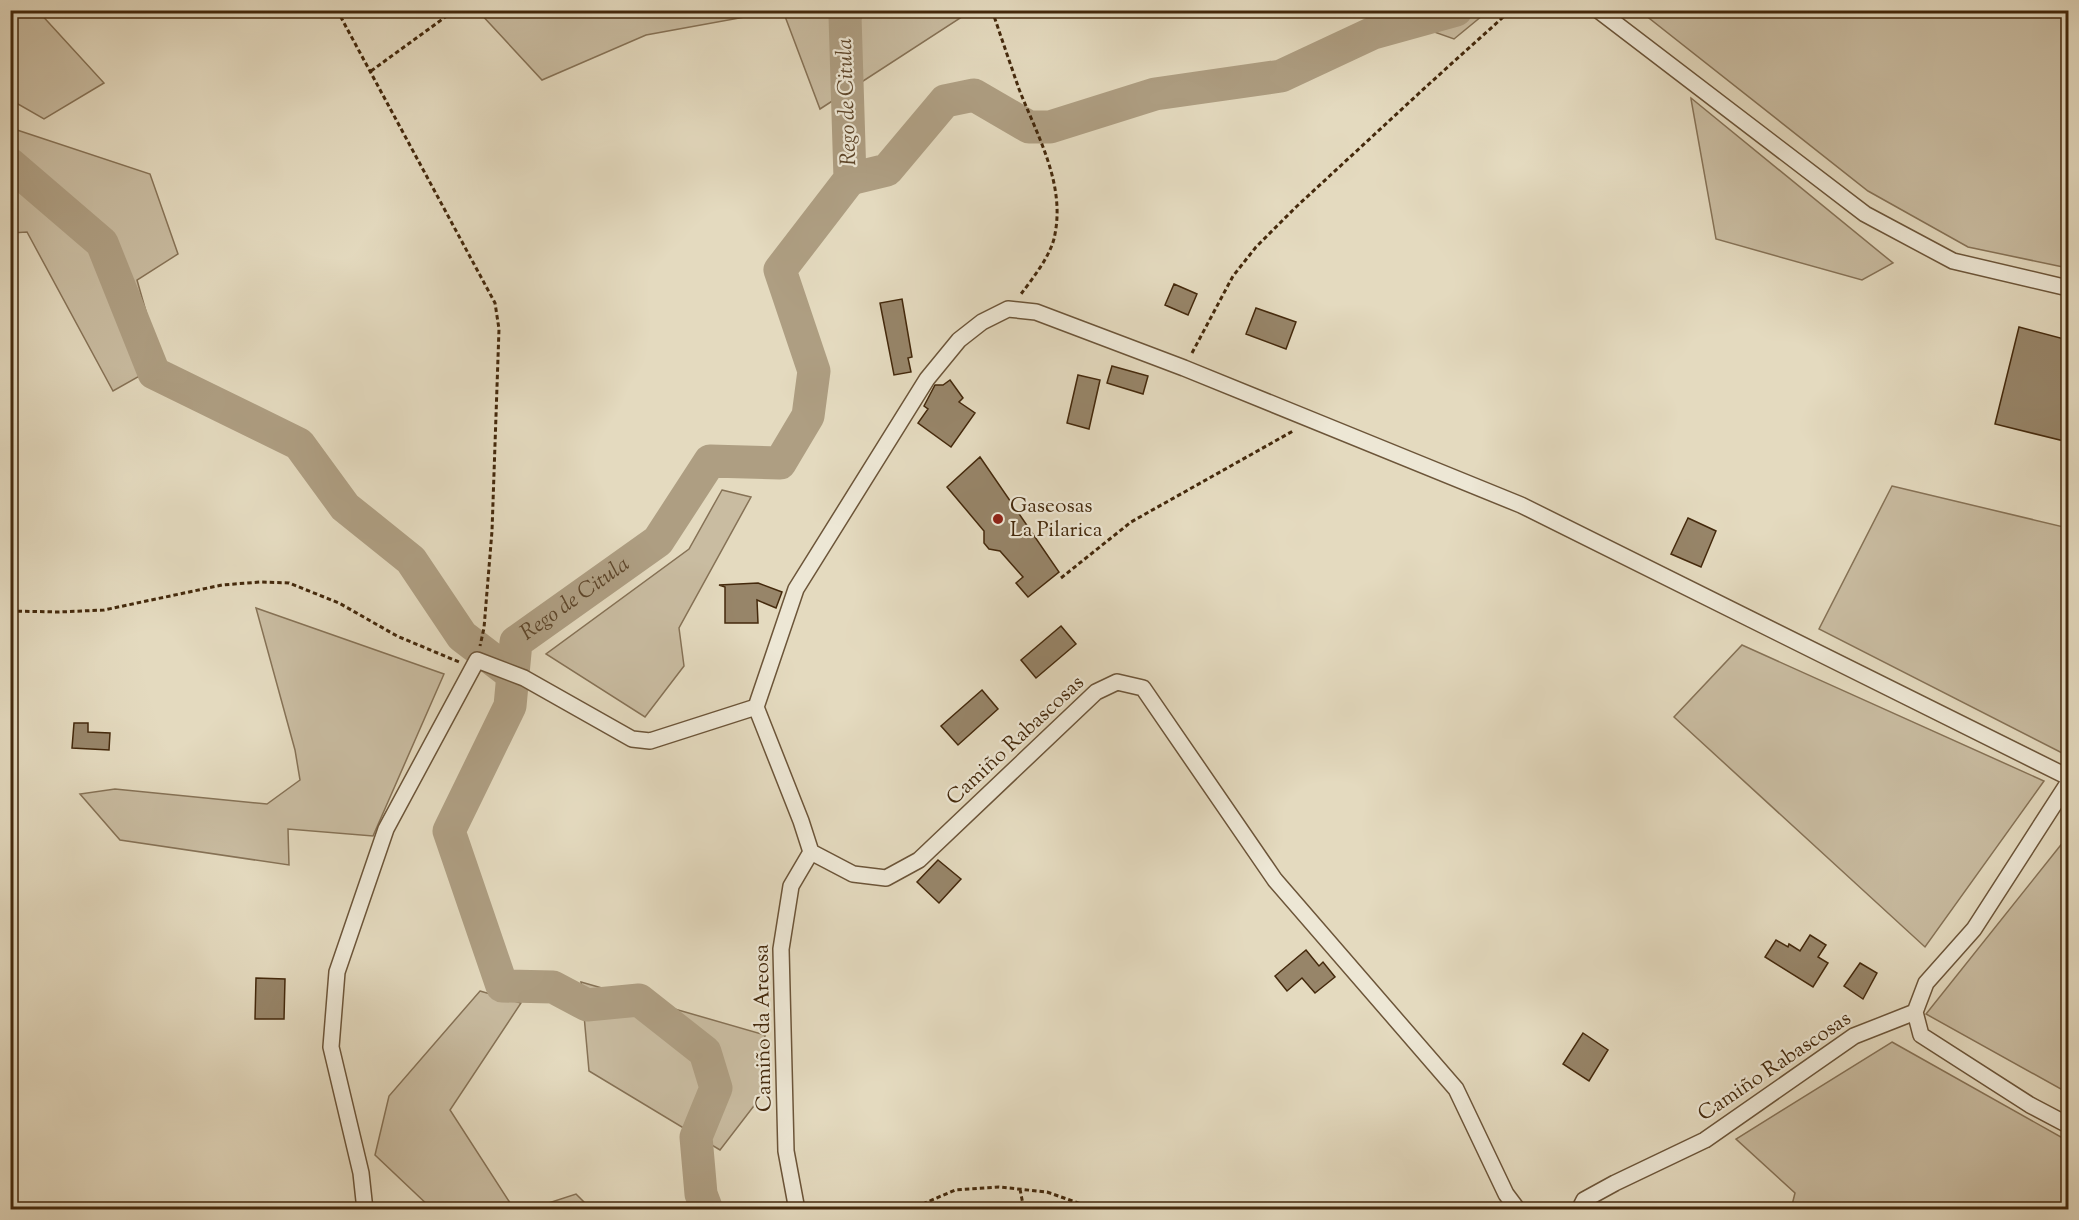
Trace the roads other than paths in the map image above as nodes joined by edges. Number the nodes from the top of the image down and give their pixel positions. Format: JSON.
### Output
{"nodes":[{"id":1,"x":1598,"y":10,"type":"edge"},
{"id":2,"x":2068,"y":288,"type":"edge"},
{"id":3,"x":756,"y":707,"type":"junction"},
{"id":4,"x":2068,"y":777,"type":"edge"},
{"id":5,"x":2068,"y":783,"type":"edge"},
{"id":6,"x":811,"y":852,"type":"junction"},
{"id":7,"x":1915,"y":1012,"type":"junction"},
{"id":8,"x":2068,"y":1125,"type":"edge"},
{"id":9,"x":365,"y":1209,"type":"edge"},
{"id":10,"x":797,"y":1209,"type":"edge"},
{"id":11,"x":1518,"y":1209,"type":"edge"},
{"id":12,"x":1579,"y":1209,"type":"edge"}],
"edges":[{"from":1,"to":2,"type":"street"},
{"from":3,"to":4,"type":"street"},
{"from":3,"to":6,"type":"street"},
{"from":3,"to":9,"type":"street"},
{"from":5,"to":7,"type":"street"},
{"from":6,"to":10,"type":"street","name":"Camiño da Areosa"},
{"from":6,"to":11,"type":"street","name":"Camiño Rabascosas"},
{"from":7,"to":8,"type":"street"},
{"from":7,"to":12,"type":"street","name":"Camiño Rabascosas"}]}
